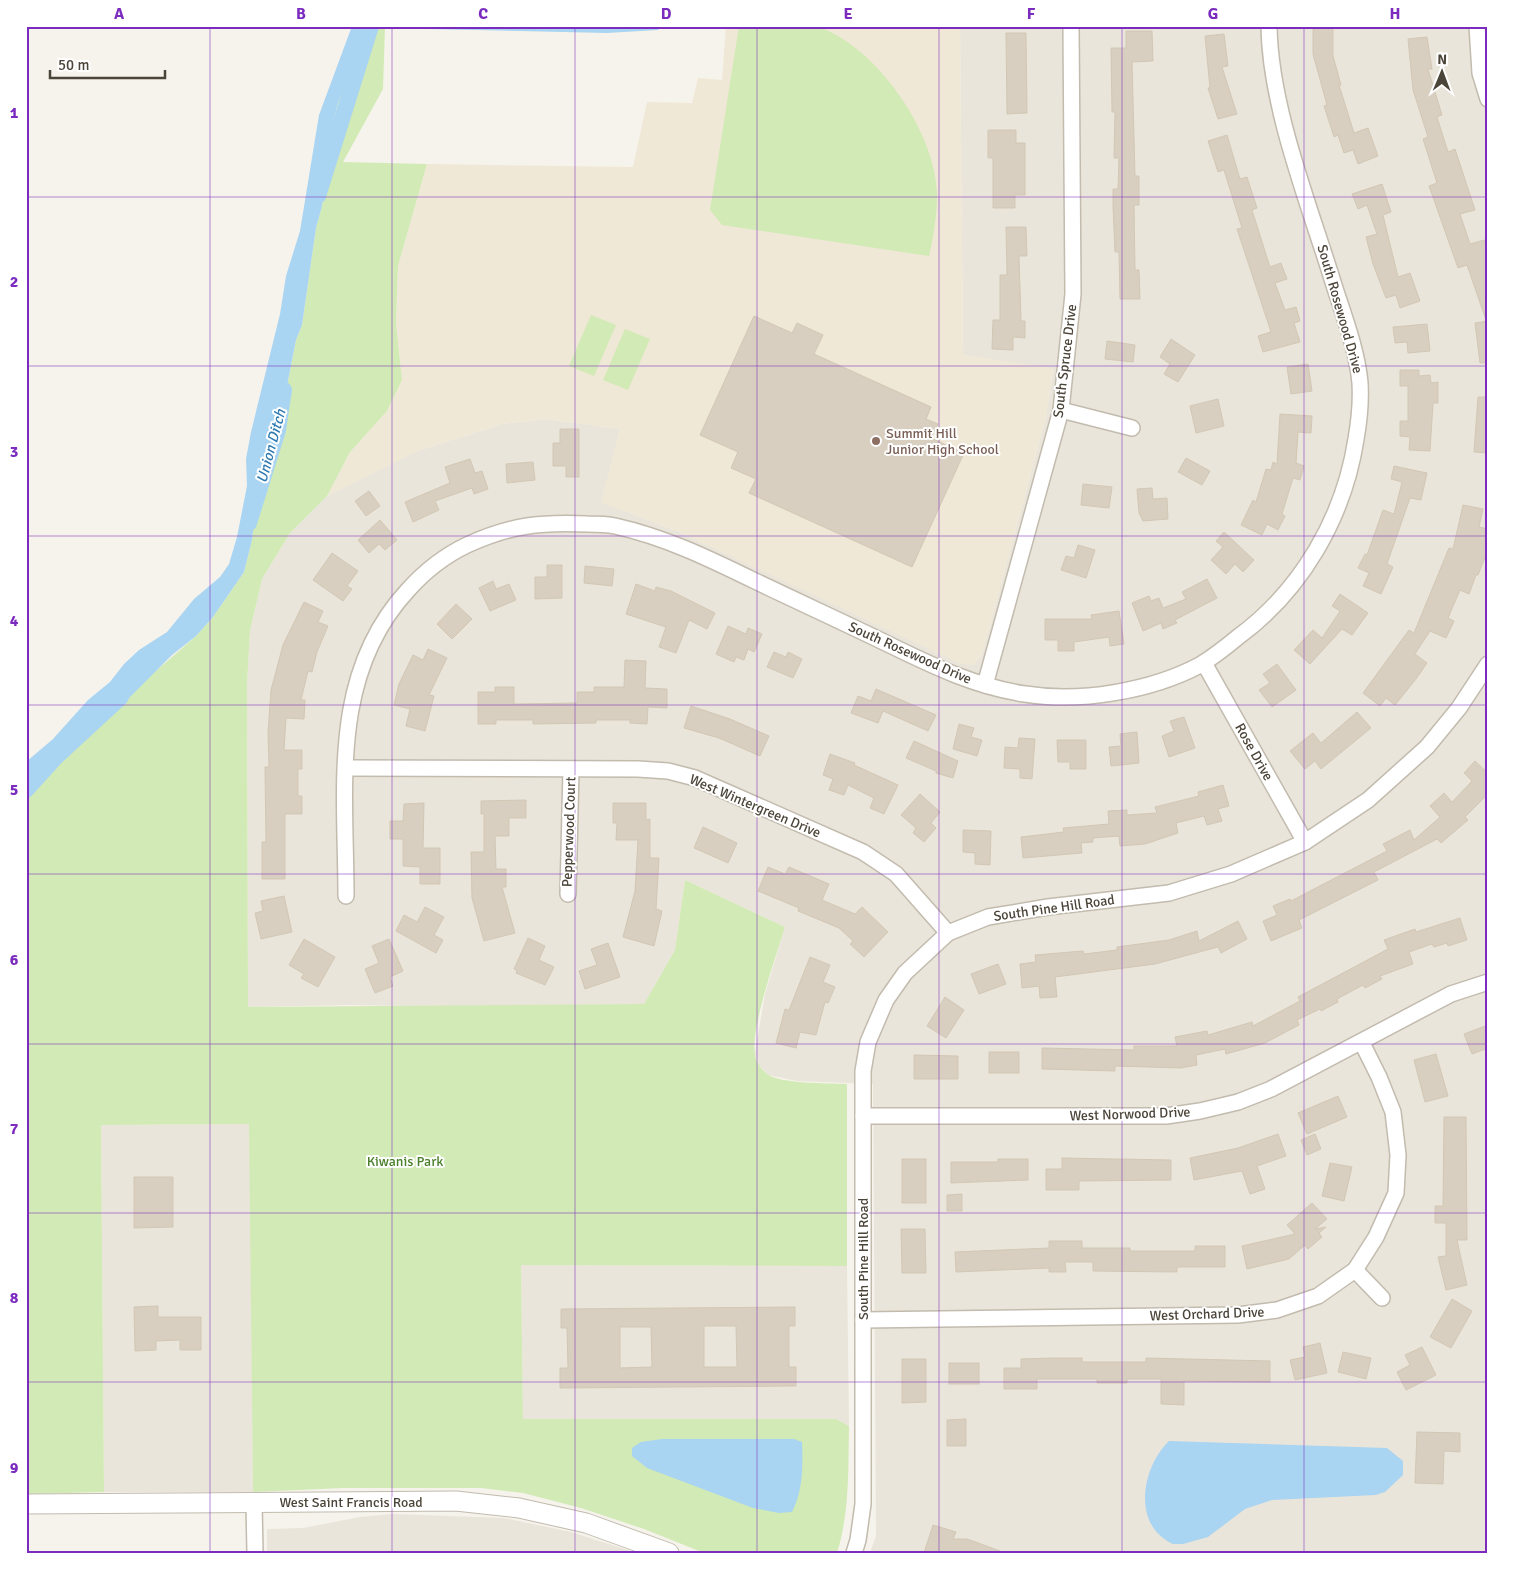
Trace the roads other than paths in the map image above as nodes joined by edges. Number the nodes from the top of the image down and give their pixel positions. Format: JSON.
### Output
{"nodes":[{"id":1,"x":1071,"y":26,"type":"edge"},
{"id":2,"x":1269,"y":26,"type":"edge"},
{"id":3,"x":1477,"y":26,"type":"edge"},
{"id":4,"x":1488,"y":99,"type":"edge"},
{"id":5,"x":1061,"y":410,"type":"junction"},
{"id":6,"x":1132,"y":428,"type":"dead end"},
{"id":7,"x":1204,"y":663,"type":"junction"},
{"id":8,"x":1488,"y":664,"type":"edge"},
{"id":9,"x":985,"y":685,"type":"junction"},
{"id":10,"x":346,"y":768,"type":"junction"},
{"id":11,"x":571,"y":769,"type":"junction"},
{"id":12,"x":1305,"y":842,"type":"junction"},
{"id":13,"x":568,"y":894,"type":"dead end"},
{"id":14,"x":346,"y":896,"type":"dead end"},
{"id":15,"x":948,"y":933,"type":"junction"},
{"id":16,"x":1488,"y":982,"type":"edge"},
{"id":17,"x":1362,"y":1043,"type":"junction"},
{"id":18,"x":863,"y":1116,"type":"junction"},
{"id":19,"x":1355,"y":1270,"type":"junction"},
{"id":20,"x":1382,"y":1298,"type":"dead end"},
{"id":21,"x":863,"y":1320,"type":"junction"},
{"id":22,"x":254,"y":1503,"type":"junction"},
{"id":23,"x":26,"y":1504,"type":"edge"},
{"id":24,"x":255,"y":1553,"type":"edge"},
{"id":25,"x":669,"y":1553,"type":"edge"},
{"id":26,"x":854,"y":1553,"type":"edge"}],
"edges":[{"from":1,"to":5,"type":"street","name":"South Spruce Drive"},
{"from":2,"to":7,"type":"street","name":"South Rosewood Drive"},
{"from":3,"to":4,"type":"street"},
{"from":5,"to":6,"type":"street"},
{"from":5,"to":9,"type":"street","name":"South Spruce Drive"},
{"from":7,"to":9,"type":"street","name":"South Rosewood Drive"},
{"from":7,"to":12,"type":"street","name":"Rose Drive"},
{"from":8,"to":12,"type":"street","name":"South Pine Hill Road"},
{"from":9,"to":10,"type":"street","name":"South Rosewood Drive"},
{"from":10,"to":11,"type":"street","name":"West Wintergreen Drive"},
{"from":10,"to":14,"type":"street","name":"South Rosewood Drive"},
{"from":11,"to":13,"type":"street","name":"Pepperwood Court"},
{"from":11,"to":15,"type":"street","name":"West Wintergreen Drive"},
{"from":12,"to":15,"type":"street","name":"South Pine Hill Road"},
{"from":15,"to":18,"type":"street","name":"South Pine Hill Road"},
{"from":16,"to":17,"type":"street","name":"West Norwood Drive"},
{"from":17,"to":18,"type":"street","name":"West Norwood Drive"},
{"from":17,"to":19,"type":"street","name":"West Orchard Drive"},
{"from":18,"to":21,"type":"street","name":"South Pine Hill Road"},
{"from":19,"to":20,"type":"street"},
{"from":19,"to":21,"type":"street","name":"West Orchard Drive"},
{"from":21,"to":26,"type":"street","name":"South Pine Hill Road"},
{"from":22,"to":23,"type":"street","name":"West Saint Francis Road"},
{"from":22,"to":24,"type":"street"},
{"from":22,"to":25,"type":"street","name":"West Saint Francis Road"}]}
